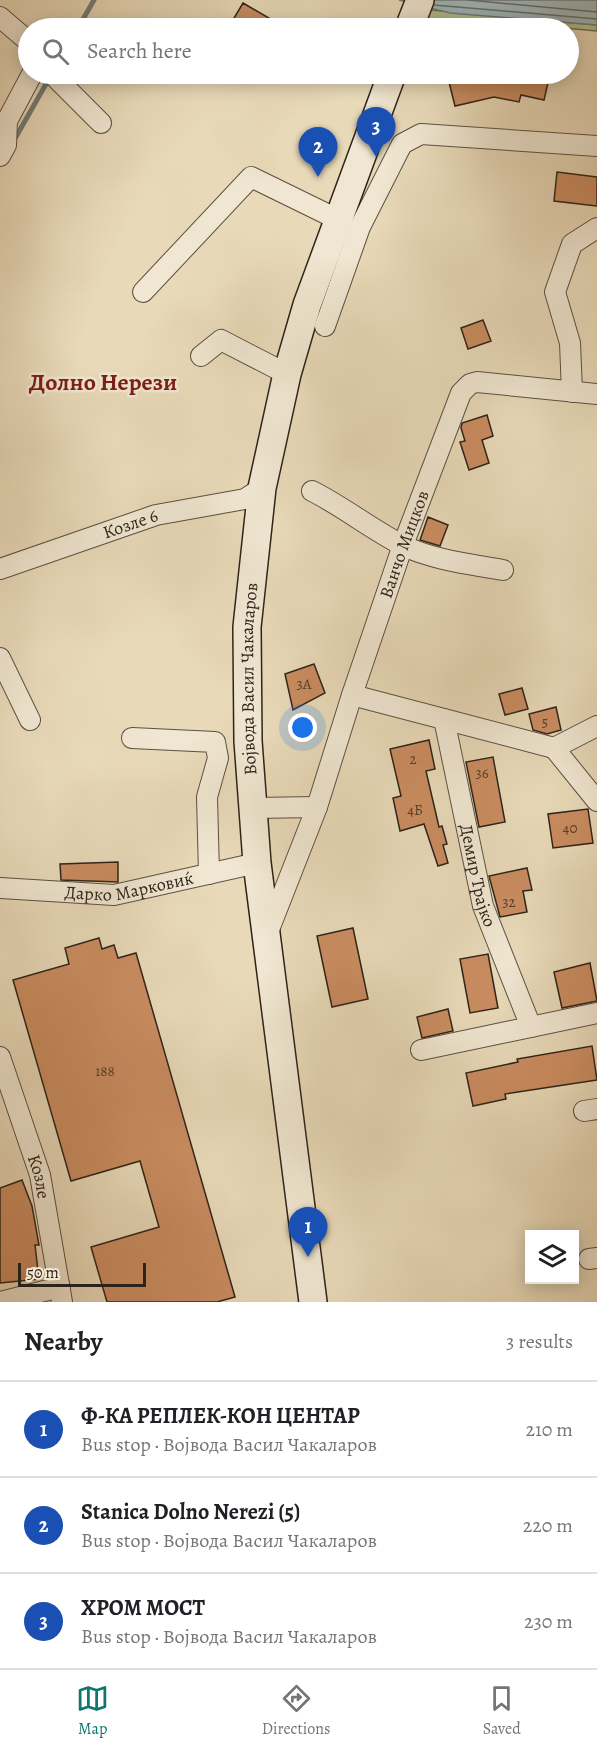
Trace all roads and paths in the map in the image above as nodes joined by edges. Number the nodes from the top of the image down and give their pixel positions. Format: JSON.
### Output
{"nodes":[{"id":1,"x":420,"y":0,"type":"edge"},
{"id":2,"x":0,"y":17,"type":"edge"},
{"id":3,"x":413,"y":18,"type":"edge"},
{"id":4,"x":18,"y":32,"type":"edge"},
{"id":5,"x":27,"y":84,"type":"edge"},
{"id":6,"x":62,"y":84,"type":"edge"},
{"id":7,"x":388,"y":84,"type":"edge"},
{"id":8,"x":101,"y":123,"type":"dead end"},
{"id":9,"x":597,"y":146,"type":"edge"},
{"id":10,"x":0,"y":156,"type":"edge"},
{"id":11,"x":339,"y":220,"type":"junction"},
{"id":12,"x":597,"y":228,"type":"edge"},
{"id":13,"x":143,"y":292,"type":"dead end"},
{"id":14,"x":325,"y":326,"type":"dead end"},
{"id":15,"x":201,"y":356,"type":"dead end"},
{"id":16,"x":287,"y":374,"type":"junction"},
{"id":17,"x":572,"y":392,"type":"junction"},
{"id":18,"x":597,"y":394,"type":"edge"},
{"id":19,"x":262,"y":488,"type":"junction"},
{"id":20,"x":312,"y":491,"type":"dead end"},
{"id":21,"x":403,"y":545,"type":"junction"},
{"id":22,"x":0,"y":569,"type":"edge"},
{"id":23,"x":503,"y":570,"type":"dead end"},
{"id":24,"x":0,"y":658,"type":"edge"},
{"id":25,"x":352,"y":695,"type":"junction"},
{"id":26,"x":444,"y":719,"type":"junction"},
{"id":27,"x":30,"y":720,"type":"dead end"},
{"id":28,"x":597,"y":726,"type":"edge"},
{"id":29,"x":132,"y":738,"type":"dead end"},
{"id":30,"x":554,"y":748,"type":"junction"},
{"id":31,"x":597,"y":801,"type":"edge"},
{"id":32,"x":317,"y":807,"type":"junction"},
{"id":33,"x":254,"y":808,"type":"junction"},
{"id":34,"x":258,"y":863,"type":"junction"},
{"id":35,"x":209,"y":874,"type":"junction"},
{"id":36,"x":0,"y":888,"type":"edge"},
{"id":37,"x":267,"y":935,"type":"junction"},
{"id":38,"x":597,"y":1013,"type":"edge"},
{"id":39,"x":531,"y":1027,"type":"junction"},
{"id":40,"x":421,"y":1050,"type":"dead end"},
{"id":41,"x":0,"y":1057,"type":"edge"},
{"id":42,"x":61,"y":1295,"type":"edge"},
{"id":43,"x":0,"y":1302,"type":"edge"},
{"id":44,"x":313,"y":1302,"type":"edge"}],
"edges":[{"from":1,"to":3,"type":"street"},
{"from":2,"to":4,"type":"street"},
{"from":5,"to":10,"type":"street"},
{"from":6,"to":8,"type":"street"},
{"from":7,"to":11,"type":"street","name":"Војвода Васил Чакаларов"},
{"from":9,"to":14,"type":"street"},
{"from":11,"to":13,"type":"street"},
{"from":11,"to":16,"type":"street","name":"Војвода Васил Чакаларов"},
{"from":12,"to":17,"type":"street"},
{"from":15,"to":16,"type":"street"},
{"from":16,"to":19,"type":"street","name":"Војвода Васил Чакаларов"},
{"from":17,"to":18,"type":"street","name":"Ванчо Мицков"},
{"from":17,"to":21,"type":"street","name":"Ванчо Мицков"},
{"from":19,"to":22,"type":"street","name":"Козле 6"},
{"from":19,"to":33,"type":"street","name":"Војвода Васил Чакаларов"},
{"from":20,"to":21,"type":"street"},
{"from":21,"to":23,"type":"street"},
{"from":21,"to":25,"type":"street","name":"Ванчо Мицков"},
{"from":24,"to":27,"type":"street"},
{"from":25,"to":26,"type":"street"},
{"from":25,"to":32,"type":"street","name":"Ванчо Мицков"},
{"from":26,"to":30,"type":"street"},
{"from":26,"to":39,"type":"street","name":"Демир Трајко"},
{"from":28,"to":30,"type":"street"},
{"from":29,"to":35,"type":"street"},
{"from":30,"to":31,"type":"street"},
{"from":32,"to":33,"type":"street"},
{"from":32,"to":37,"type":"street","name":"Ванчо Мицков"},
{"from":33,"to":34,"type":"street","name":"Војвода Васил Чакаларов"},
{"from":34,"to":35,"type":"street","name":"Дарко Марковиќ"},
{"from":34,"to":37,"type":"street","name":"Војвода Васил Чакаларов"},
{"from":35,"to":36,"type":"street","name":"Дарко Марковиќ"},
{"from":37,"to":44,"type":"street","name":"Војвода Васил Чакаларов"},
{"from":38,"to":39,"type":"street"},
{"from":39,"to":40,"type":"street"},
{"from":41,"to":42,"type":"street","name":"Козле"},
{"from":42,"to":43,"type":"street"}]}
